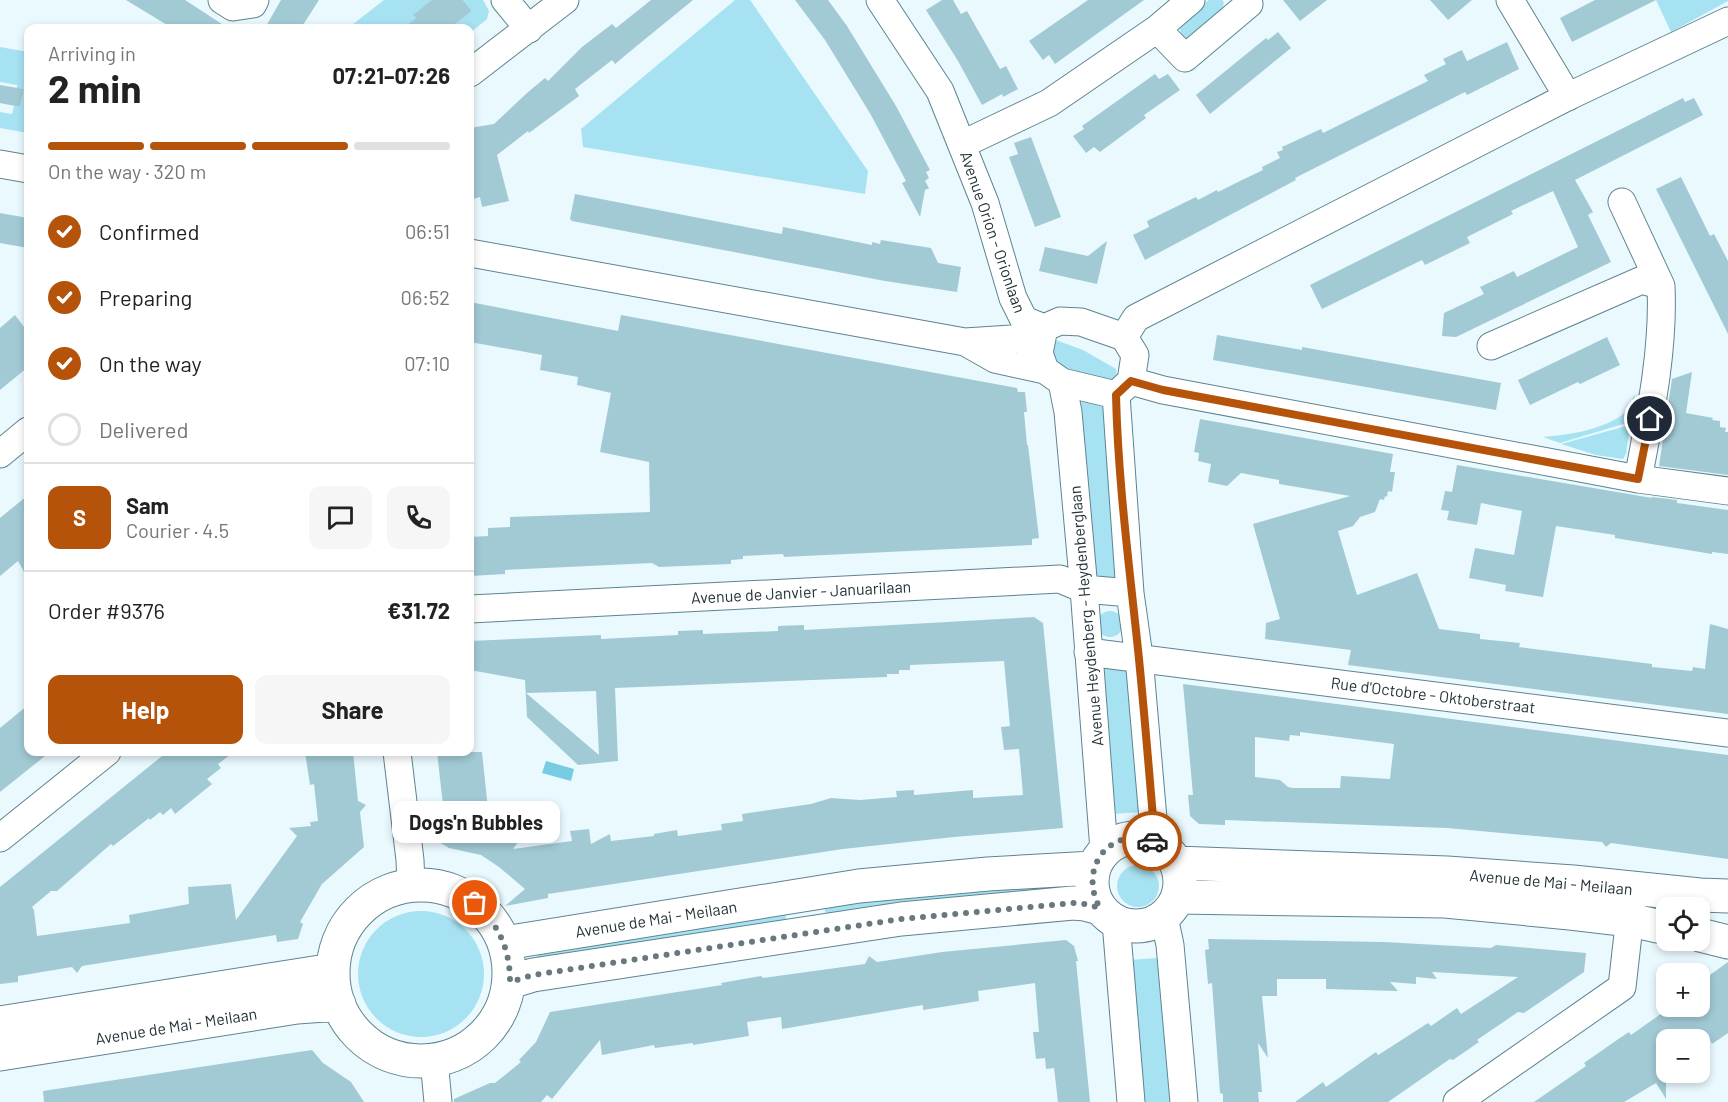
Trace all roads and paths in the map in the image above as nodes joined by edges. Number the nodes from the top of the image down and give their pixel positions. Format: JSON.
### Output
{"nodes":[{"id":1,"x":222,"y":0,"type":"edge"},
{"id":2,"x":255,"y":0,"type":"edge"},
{"id":3,"x":505,"y":0,"type":"edge"},
{"id":4,"x":565,"y":0,"type":"edge"},
{"id":5,"x":1191,"y":0,"type":"edge"},
{"id":6,"x":1246,"y":0,"type":"edge"},
{"id":7,"x":1510,"y":0,"type":"edge"},
{"id":8,"x":885,"y":2,"type":"edge"},
{"id":9,"x":1728,"y":21,"type":"edge"},
{"id":10,"x":529,"y":29,"type":"junction"},
{"id":11,"x":1157,"y":29,"type":"junction"},
{"id":12,"x":474,"y":70,"type":"edge"},
{"id":13,"x":1568,"y":97,"type":"junction"},
{"id":14,"x":963,"y":144,"type":"junction"},
{"id":15,"x":0,"y":164,"type":"edge"},
{"id":16,"x":24,"y":168,"type":"edge"},
{"id":17,"x":1622,"y":202,"type":"dead end"},
{"id":18,"x":474,"y":254,"type":"edge"},
{"id":19,"x":1661,"y":286,"type":"junction"},
{"id":20,"x":1043,"y":332,"type":"junction"},
{"id":21,"x":1124,"y":337,"type":"junction"},
{"id":22,"x":965,"y":342,"type":"junction"},
{"id":23,"x":1491,"y":346,"type":"dead end"},
{"id":24,"x":1053,"y":376,"type":"junction"},
{"id":25,"x":1123,"y":388,"type":"junction"},
{"id":26,"x":24,"y":434,"type":"edge"},
{"id":27,"x":0,"y":454,"type":"edge"},
{"id":28,"x":1638,"y":479,"type":"junction"},
{"id":29,"x":1728,"y":491,"type":"edge"},
{"id":30,"x":1084,"y":589,"type":"junction"},
{"id":31,"x":1130,"y":593,"type":"junction"},
{"id":32,"x":474,"y":609,"type":"edge"},
{"id":33,"x":1089,"y":652,"type":"junction"},
{"id":34,"x":1139,"y":657,"type":"junction"},
{"id":35,"x":1728,"y":733,"type":"edge"},
{"id":36,"x":101,"y":756,"type":"edge"},
{"id":37,"x":397,"y":756,"type":"edge"},
{"id":38,"x":0,"y":838,"type":"edge"},
{"id":39,"x":1166,"y":853,"type":"junction"},
{"id":40,"x":1099,"y":859,"type":"junction"},
{"id":41,"x":411,"y":885,"type":"junction"},
{"id":42,"x":1446,"y":887,"type":"junction"},
{"id":43,"x":806,"y":895,"type":"junction"},
{"id":44,"x":1728,"y":896,"type":"edge"},
{"id":45,"x":1632,"y":905,"type":"junction"},
{"id":46,"x":1171,"y":907,"type":"junction"},
{"id":47,"x":1108,"y":915,"type":"junction"},
{"id":48,"x":1656,"y":921,"type":"edge"},
{"id":49,"x":814,"y":931,"type":"junction"},
{"id":50,"x":1710,"y":938,"type":"edge"},
{"id":51,"x":1728,"y":942,"type":"edge"},
{"id":52,"x":505,"y":943,"type":"junction"},
{"id":53,"x":333,"y":970,"type":"junction"},
{"id":54,"x":510,"y":982,"type":"junction"},
{"id":55,"x":339,"y":1004,"type":"junction"},
{"id":56,"x":0,"y":1023,"type":"edge"},
{"id":57,"x":47,"y":1031,"type":"junction"},
{"id":58,"x":0,"y":1054,"type":"edge"},
{"id":59,"x":434,"y":1060,"type":"junction"},
{"id":60,"x":438,"y":1102,"type":"edge"},
{"id":61,"x":1131,"y":1102,"type":"edge"},
{"id":62,"x":1184,"y":1102,"type":"edge"},
{"id":63,"x":1457,"y":1102,"type":"edge"}],
"edges":[{"from":1,"to":2,"type":"street"},
{"from":3,"to":10,"type":"street"},
{"from":4,"to":10,"type":"street"},
{"from":5,"to":11,"type":"street"},
{"from":6,"to":11,"type":"street"},
{"from":7,"to":13,"type":"street"},
{"from":8,"to":14,"type":"street","name":"Avenue Orion - Orionlaan"},
{"from":9,"to":13,"type":"street"},
{"from":10,"to":12,"type":"street"},
{"from":11,"to":14,"type":"street"},
{"from":13,"to":21,"type":"street"},
{"from":14,"to":20,"type":"street","name":"Avenue Orion - Orionlaan"},
{"from":15,"to":16,"type":"street"},
{"from":17,"to":19,"type":"street"},
{"from":18,"to":22,"type":"street"},
{"from":19,"to":23,"type":"street"},
{"from":19,"to":28,"type":"street"},
{"from":20,"to":21,"type":"street"},
{"from":20,"to":22,"type":"street"},
{"from":20,"to":24,"type":"street","name":"Avenue Heydenberg - Heydenberglaan"},
{"from":21,"to":25,"type":"street"},
{"from":22,"to":24,"type":"street"},
{"from":24,"to":25,"type":"street"},
{"from":24,"to":30,"type":"street","name":"Avenue Heydenberg - Heydenberglaan"},
{"from":25,"to":28,"type":"street"},
{"from":25,"to":31,"type":"street"},
{"from":26,"to":27,"type":"street"},
{"from":28,"to":29,"type":"street"},
{"from":30,"to":31,"type":"street","name":"Avenue de Janvier - Januarilaan"},
{"from":30,"to":32,"type":"street","name":"Avenue de Janvier - Januarilaan"},
{"from":30,"to":33,"type":"street","name":"Avenue Heydenberg - Heydenberglaan"},
{"from":31,"to":34,"type":"street"},
{"from":33,"to":34,"type":"street","name":"Rue d'Octobre - Oktoberstraat"},
{"from":33,"to":40,"type":"street","name":"Avenue Heydenberg - Heydenberglaan"},
{"from":34,"to":35,"type":"street","name":"Rue d'Octobre - Oktoberstraat"},
{"from":34,"to":39,"type":"street"},
{"from":36,"to":38,"type":"street"},
{"from":37,"to":41,"type":"street"},
{"from":39,"to":40,"type":"street","name":"Avenue de Mai - Meilaan"},
{"from":39,"to":42,"type":"street","name":"Avenue de Mai - Meilaan"},
{"from":39,"to":46,"type":"street"},
{"from":40,"to":43,"type":"street","name":"Avenue de Mai - Meilaan"},
{"from":40,"to":47,"type":"street"},
{"from":41,"to":52,"type":"street"},
{"from":41,"to":53,"type":"street"},
{"from":42,"to":45,"type":"street","name":"Avenue de Mai - Meilaan"},
{"from":42,"to":46,"type":"street","name":"Avenue de Mai - Meilaan"},
{"from":43,"to":49,"type":"street"},
{"from":43,"to":52,"type":"street","name":"Avenue de Mai - Meilaan"},
{"from":44,"to":45,"type":"street","name":"Avenue de Mai - Meilaan"},
{"from":45,"to":48,"type":"street","name":"Avenue de Mai - Meilaan"},
{"from":45,"to":63,"type":"street"},
{"from":46,"to":47,"type":"street","name":"Avenue de Mai - Meilaan"},
{"from":46,"to":62,"type":"street"},
{"from":47,"to":49,"type":"street","name":"Avenue de Mai - Meilaan"},
{"from":47,"to":61,"type":"street"},
{"from":49,"to":54,"type":"street","name":"Avenue de Mai - Meilaan"},
{"from":50,"to":51,"type":"street"},
{"from":52,"to":54,"type":"street"},
{"from":53,"to":55,"type":"street"},
{"from":53,"to":57,"type":"street","name":"Avenue de Mai - Meilaan"},
{"from":54,"to":59,"type":"street"},
{"from":55,"to":57,"type":"street","name":"Avenue de Mai - Meilaan"},
{"from":55,"to":59,"type":"street"},
{"from":56,"to":57,"type":"street","name":"Avenue de Mai - Meilaan"},
{"from":57,"to":58,"type":"street","name":"Avenue de Mai - Meilaan"},
{"from":59,"to":60,"type":"street"}]}
